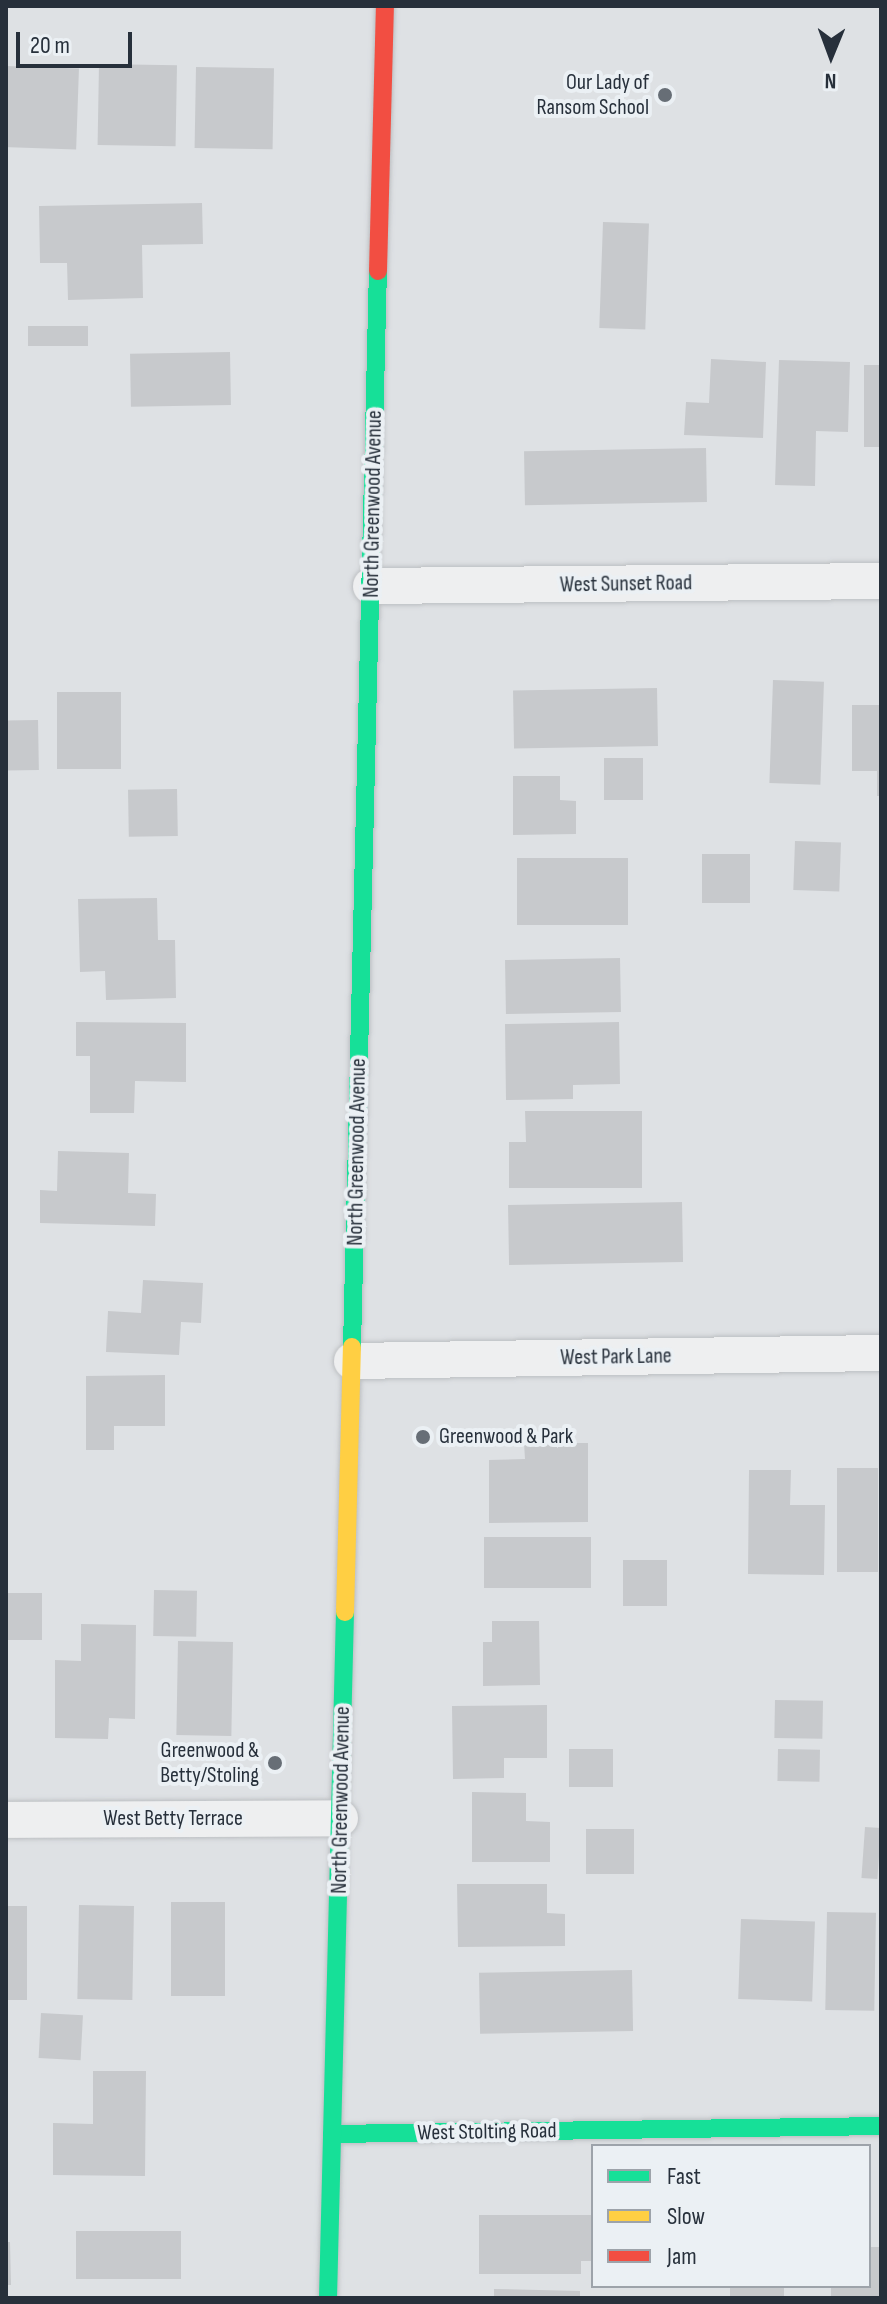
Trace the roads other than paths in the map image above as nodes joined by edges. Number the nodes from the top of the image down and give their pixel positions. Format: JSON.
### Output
{"nodes":[{"id":1,"x":385,"y":6,"type":"edge"},
{"id":2,"x":881,"y":581,"type":"edge"},
{"id":3,"x":371,"y":586,"type":"junction"},
{"id":4,"x":881,"y":1353,"type":"edge"},
{"id":5,"x":352,"y":1361,"type":"junction"},
{"id":6,"x":340,"y":1818,"type":"junction"},
{"id":7,"x":6,"y":1820,"type":"edge"},
{"id":8,"x":881,"y":2126,"type":"edge"},
{"id":9,"x":332,"y":2134,"type":"junction"},
{"id":10,"x":328,"y":2298,"type":"edge"}],
"edges":[{"from":1,"to":3,"type":"main road","name":"North Greenwood Avenue"},
{"from":2,"to":3,"type":"street","name":"West Sunset Road"},
{"from":3,"to":5,"type":"main road","name":"North Greenwood Avenue"},
{"from":4,"to":5,"type":"street","name":"West Park Lane"},
{"from":5,"to":6,"type":"main road","name":"North Greenwood Avenue"},
{"from":6,"to":7,"type":"street","name":"West Betty Terrace"},
{"from":6,"to":9,"type":"main road","name":"North Greenwood Avenue"},
{"from":8,"to":9,"type":"main road","name":"West Stolting Road"},
{"from":9,"to":10,"type":"main road","name":"North Greenwood Avenue"}]}
